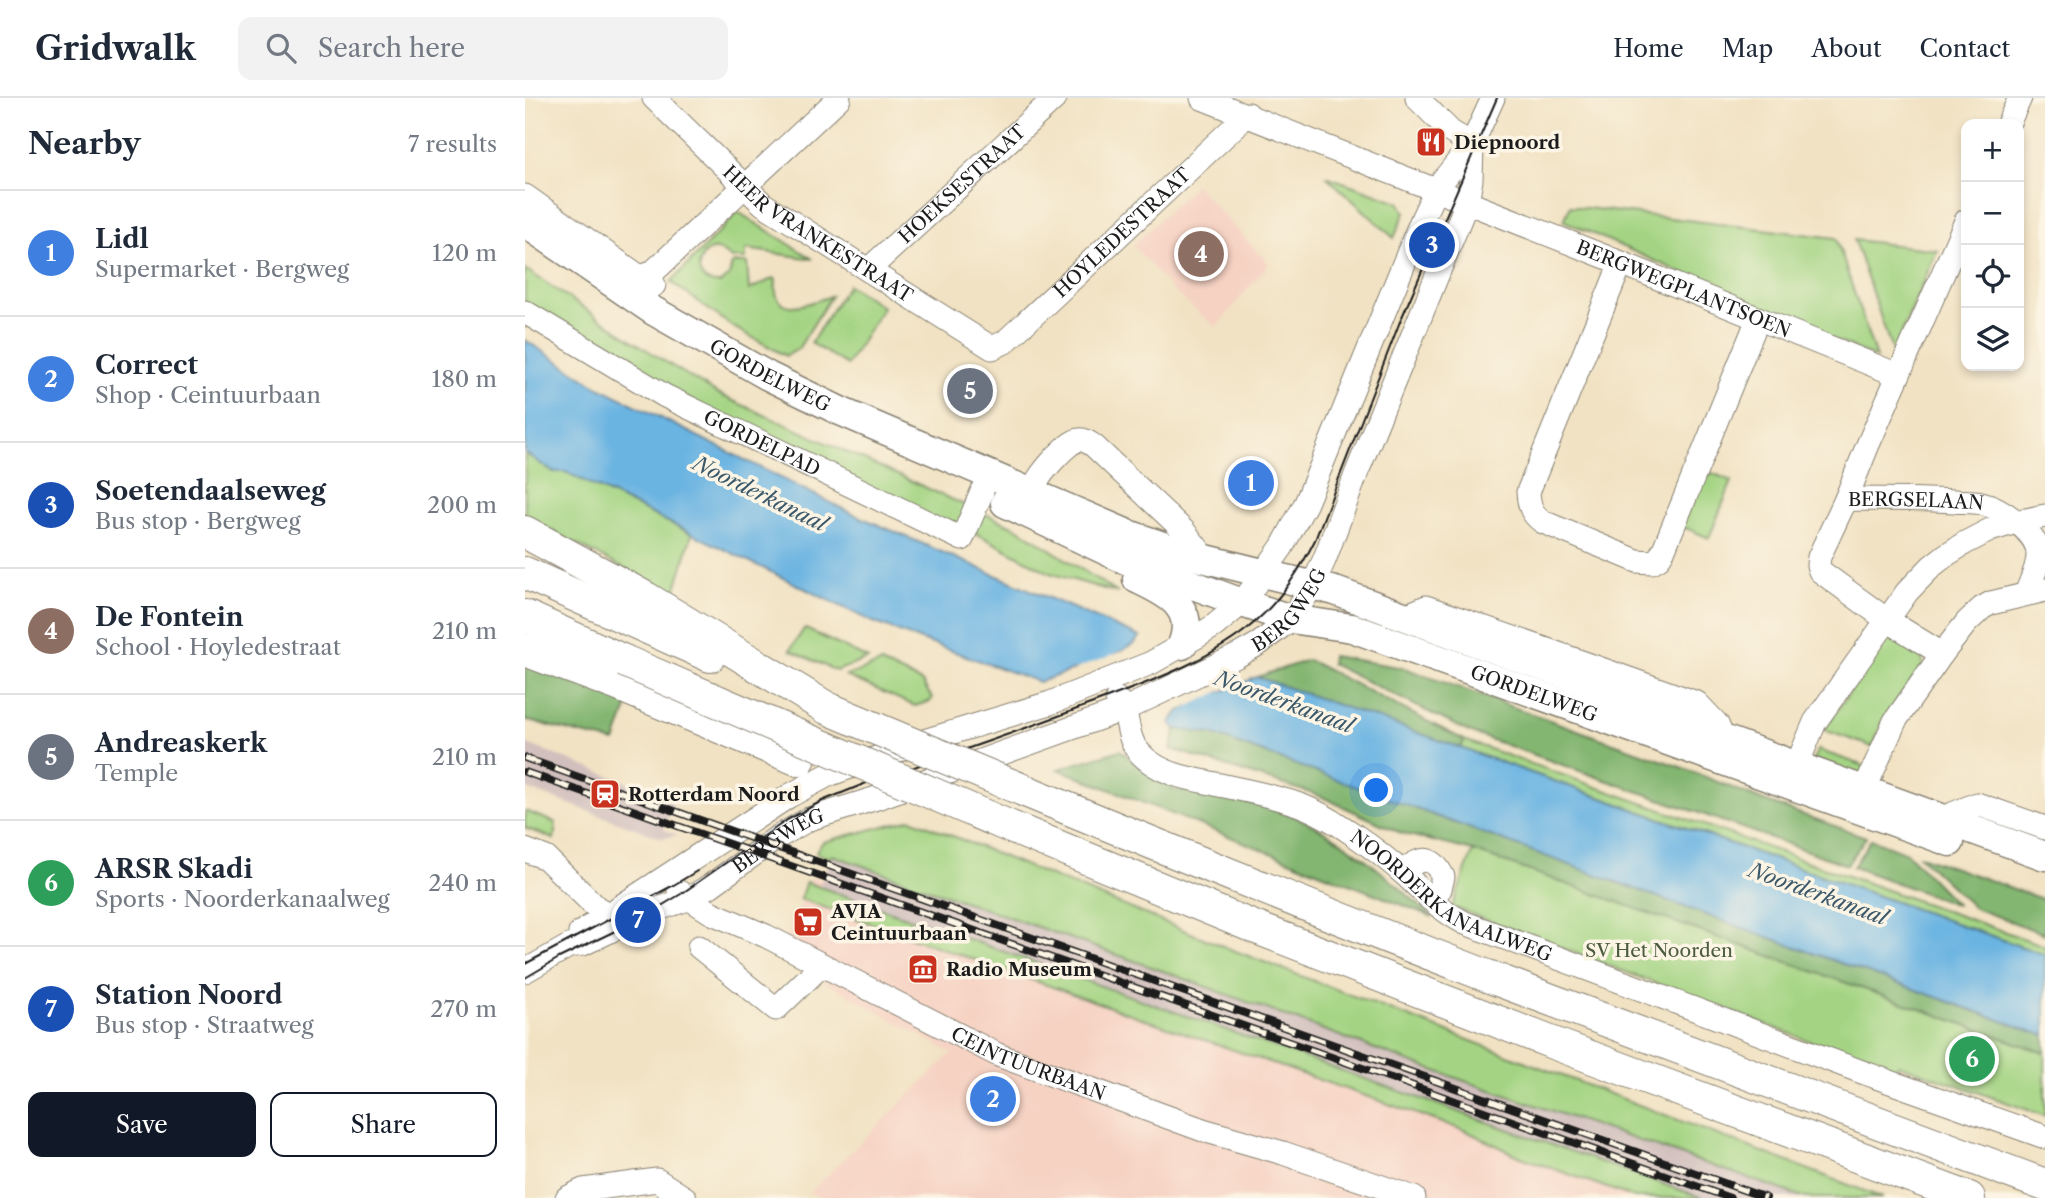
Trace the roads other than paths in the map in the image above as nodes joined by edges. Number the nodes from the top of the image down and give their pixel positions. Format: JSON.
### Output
{"nodes":[{"id":1,"x":653,"y":98,"type":"edge"},
{"id":2,"x":839,"y":98,"type":"edge"},
{"id":3,"x":1055,"y":98,"type":"edge"},
{"id":4,"x":1202,"y":98,"type":"edge"},
{"id":5,"x":1416,"y":98,"type":"edge"},
{"id":6,"x":1493,"y":98,"type":"edge"},
{"id":7,"x":2020,"y":98,"type":"edge"},
{"id":8,"x":1248,"y":114,"type":"junction"},
{"id":9,"x":2010,"y":119,"type":"edge"},
{"id":10,"x":1472,"y":144,"type":"junction"},
{"id":11,"x":743,"y":187,"type":"junction"},
{"id":12,"x":1436,"y":189,"type":"junction"},
{"id":13,"x":525,"y":196,"type":"edge"},
{"id":14,"x":1468,"y":202,"type":"junction"},
{"id":15,"x":525,"y":223,"type":"edge"},
{"id":16,"x":1961,"y":232,"type":"edge"},
{"id":17,"x":525,"y":245,"type":"edge"},
{"id":18,"x":1621,"y":263,"type":"junction"},
{"id":19,"x":869,"y":269,"type":"junction"},
{"id":20,"x":525,"y":312,"type":"edge"},
{"id":21,"x":1758,"y":319,"type":"junction"},
{"id":22,"x":995,"y":348,"type":"joint"},
{"id":23,"x":1898,"y":375,"type":"junction"},
{"id":24,"x":982,"y":492,"type":"junction"},
{"id":25,"x":1846,"y":499,"type":"junction"},
{"id":26,"x":1028,"y":502,"type":"junction"},
{"id":27,"x":2045,"y":516,"type":"edge"},
{"id":28,"x":2016,"y":522,"type":"junction"},
{"id":29,"x":525,"y":532,"type":"edge"},
{"id":30,"x":1108,"y":552,"type":"junction"},
{"id":31,"x":1206,"y":559,"type":"junction"},
{"id":32,"x":525,"y":573,"type":"edge"},
{"id":33,"x":1263,"y":573,"type":"junction"},
{"id":34,"x":1313,"y":585,"type":"junction"},
{"id":35,"x":2035,"y":592,"type":"edge"},
{"id":36,"x":1243,"y":603,"type":"junction"},
{"id":37,"x":642,"y":611,"type":"junction"},
{"id":38,"x":525,"y":616,"type":"edge"},
{"id":39,"x":1291,"y":619,"type":"junction"},
{"id":40,"x":1887,"y":620,"type":"junction"},
{"id":41,"x":1182,"y":645,"type":"junction"},
{"id":42,"x":525,"y":650,"type":"edge"},
{"id":43,"x":1942,"y":654,"type":"junction"},
{"id":44,"x":620,"y":672,"type":"junction"},
{"id":45,"x":1102,"y":683,"type":"junction"},
{"id":46,"x":1125,"y":709,"type":"junction"},
{"id":47,"x":1800,"y":779,"type":"junction"},
{"id":48,"x":1863,"y":789,"type":"junction"},
{"id":49,"x":1836,"y":802,"type":"junction"},
{"id":50,"x":1940,"y":819,"type":"junction"},
{"id":51,"x":2045,"y":828,"type":"edge"},
{"id":52,"x":525,"y":850,"type":"edge"},
{"id":53,"x":2045,"y":856,"type":"edge"},
{"id":54,"x":2045,"y":876,"type":"edge"},
{"id":55,"x":664,"y":879,"type":"junction"},
{"id":56,"x":688,"y":899,"type":"junction"},
{"id":57,"x":618,"y":918,"type":"junction"},
{"id":58,"x":699,"y":947,"type":"dead end"},
{"id":59,"x":822,"y":965,"type":"junction"},
{"id":60,"x":525,"y":971,"type":"edge"},
{"id":61,"x":2045,"y":1137,"type":"edge"},
{"id":62,"x":2040,"y":1183,"type":"edge"},
{"id":63,"x":567,"y":1198,"type":"edge"},
{"id":64,"x":685,"y":1198,"type":"edge"},
{"id":65,"x":1415,"y":1198,"type":"edge"},
{"id":66,"x":1969,"y":1198,"type":"edge"}],
"edges":[{"from":1,"to":11,"type":"street","name":"HEER VRANKESTRAAT"},
{"from":2,"to":11,"type":"street"},
{"from":3,"to":19,"type":"street","name":"HOEKSESTRAAT"},
{"from":4,"to":8,"type":"street","name":"BERGWEGPLANTSOEN"},
{"from":5,"to":10,"type":"street"},
{"from":6,"to":10,"type":"street","name":"BERGWEG"},
{"from":7,"to":9,"type":"street"},
{"from":8,"to":12,"type":"street","name":"BERGWEGPLANTSOEN"},
{"from":8,"to":22,"type":"street","name":"HOYLEDESTRAAT"},
{"from":10,"to":12,"type":"street","name":"BERGWEG"},
{"from":10,"to":14,"type":"street","name":"BERGWEG"},
{"from":11,"to":13,"type":"street"},
{"from":11,"to":19,"type":"street","name":"HEER VRANKESTRAAT"},
{"from":12,"to":14,"type":"street","name":"BERGWEGPLANTSOEN"},
{"from":12,"to":33,"type":"street","name":"BERGWEG"},
{"from":14,"to":18,"type":"street","name":"BERGWEGPLANTSOEN"},
{"from":14,"to":34,"type":"street","name":"BERGWEG"},
{"from":15,"to":26,"type":"main road","name":"GORDELWEG"},
{"from":16,"to":23,"type":"street"},
{"from":17,"to":24,"type":"main road","name":"GORDELWEG"},
{"from":18,"to":21,"type":"street","name":"BERGWEGPLANTSOEN"},
{"from":18,"to":21,"type":"street"},
{"from":19,"to":22,"type":"street","name":"HEER VRANKESTRAAT"},
{"from":20,"to":24,"type":"street","name":"GORDELPAD"},
{"from":21,"to":23,"type":"street","name":"BERGWEGPLANTSOEN"},
{"from":23,"to":25,"type":"street"},
{"from":24,"to":26,"type":"main road","name":"GORDELWEG"},
{"from":25,"to":28,"type":"street","name":"BERGSELAAN"},
{"from":25,"to":40,"type":"street","name":"BERGSELAAN"},
{"from":26,"to":30,"type":"main road","name":"GORDELWEG"},
{"from":26,"to":31,"type":"main road","name":"GORDELWEG"},
{"from":26,"to":31,"type":"street"},
{"from":27,"to":28,"type":"street","name":"BERGSELAAN"},
{"from":28,"to":35,"type":"street","name":"BERGSELAAN"},
{"from":28,"to":40,"type":"street","name":"BERGSELAAN"},
{"from":29,"to":37,"type":"highway"},
{"from":30,"to":36,"type":"main road","name":"GORDELWEG"},
{"from":30,"to":41,"type":"main road"},
{"from":31,"to":33,"type":"main road","name":"GORDELWEG"},
{"from":32,"to":37,"type":"highway"},
{"from":33,"to":34,"type":"main road","name":"GORDELWEG"},
{"from":33,"to":36,"type":"street","name":"BERGWEG"},
{"from":34,"to":39,"type":"street","name":"BERGWEG"},
{"from":34,"to":47,"type":"main road","name":"GORDELWEG"},
{"from":35,"to":43,"type":"street","name":"BERGSELAAN"},
{"from":36,"to":39,"type":"main road","name":"GORDELWEG"},
{"from":36,"to":41,"type":"street","name":"BERGWEG"},
{"from":37,"to":62,"type":"highway","bridge":true},
{"from":38,"to":44,"type":"highway"},
{"from":39,"to":46,"type":"street","name":"BERGWEG"},
{"from":39,"to":47,"type":"main road","name":"GORDELWEG"},
{"from":40,"to":43,"type":"street","name":"BERGSELAAN"},
{"from":40,"to":47,"type":"street","name":"BERGSELAAN"},
{"from":41,"to":45,"type":"street","name":"BERGWEG"},
{"from":42,"to":44,"type":"highway"},
{"from":43,"to":48,"type":"street","name":"BERGSELAAN"},
{"from":44,"to":66,"type":"highway","bridge":true},
{"from":45,"to":46,"type":"street"},
{"from":45,"to":55,"type":"street","name":"BERGWEG"},
{"from":46,"to":56,"type":"street","name":"BERGWEG"},
{"from":46,"to":61,"type":"street","name":"NOORDERKANAALWEG"},
{"from":47,"to":48,"type":"main road","name":"GORDELWEG"},
{"from":47,"to":49,"type":"main road","name":"GORDELWEG"},
{"from":48,"to":49,"type":"street"},
{"from":48,"to":50,"type":"main road","name":"GORDELWEG"},
{"from":49,"to":54,"type":"main road","name":"GORDELWEG"},
{"from":50,"to":51,"type":"street"},
{"from":50,"to":53,"type":"main road","name":"GORDELWEG"},
{"from":52,"to":57,"type":"street"},
{"from":55,"to":56,"type":"street","name":"CEINTUURBAAN"},
{"from":55,"to":57,"type":"street","name":"BERGWEG"},
{"from":56,"to":57,"type":"street","name":"BERGWEG"},
{"from":56,"to":59,"type":"street","name":"CEINTUURBAAN"},
{"from":57,"to":60,"type":"street"},
{"from":58,"to":59,"type":"street"},
{"from":59,"to":65,"type":"street","name":"CEINTUURBAAN"},
{"from":63,"to":64,"type":"street"}]}
